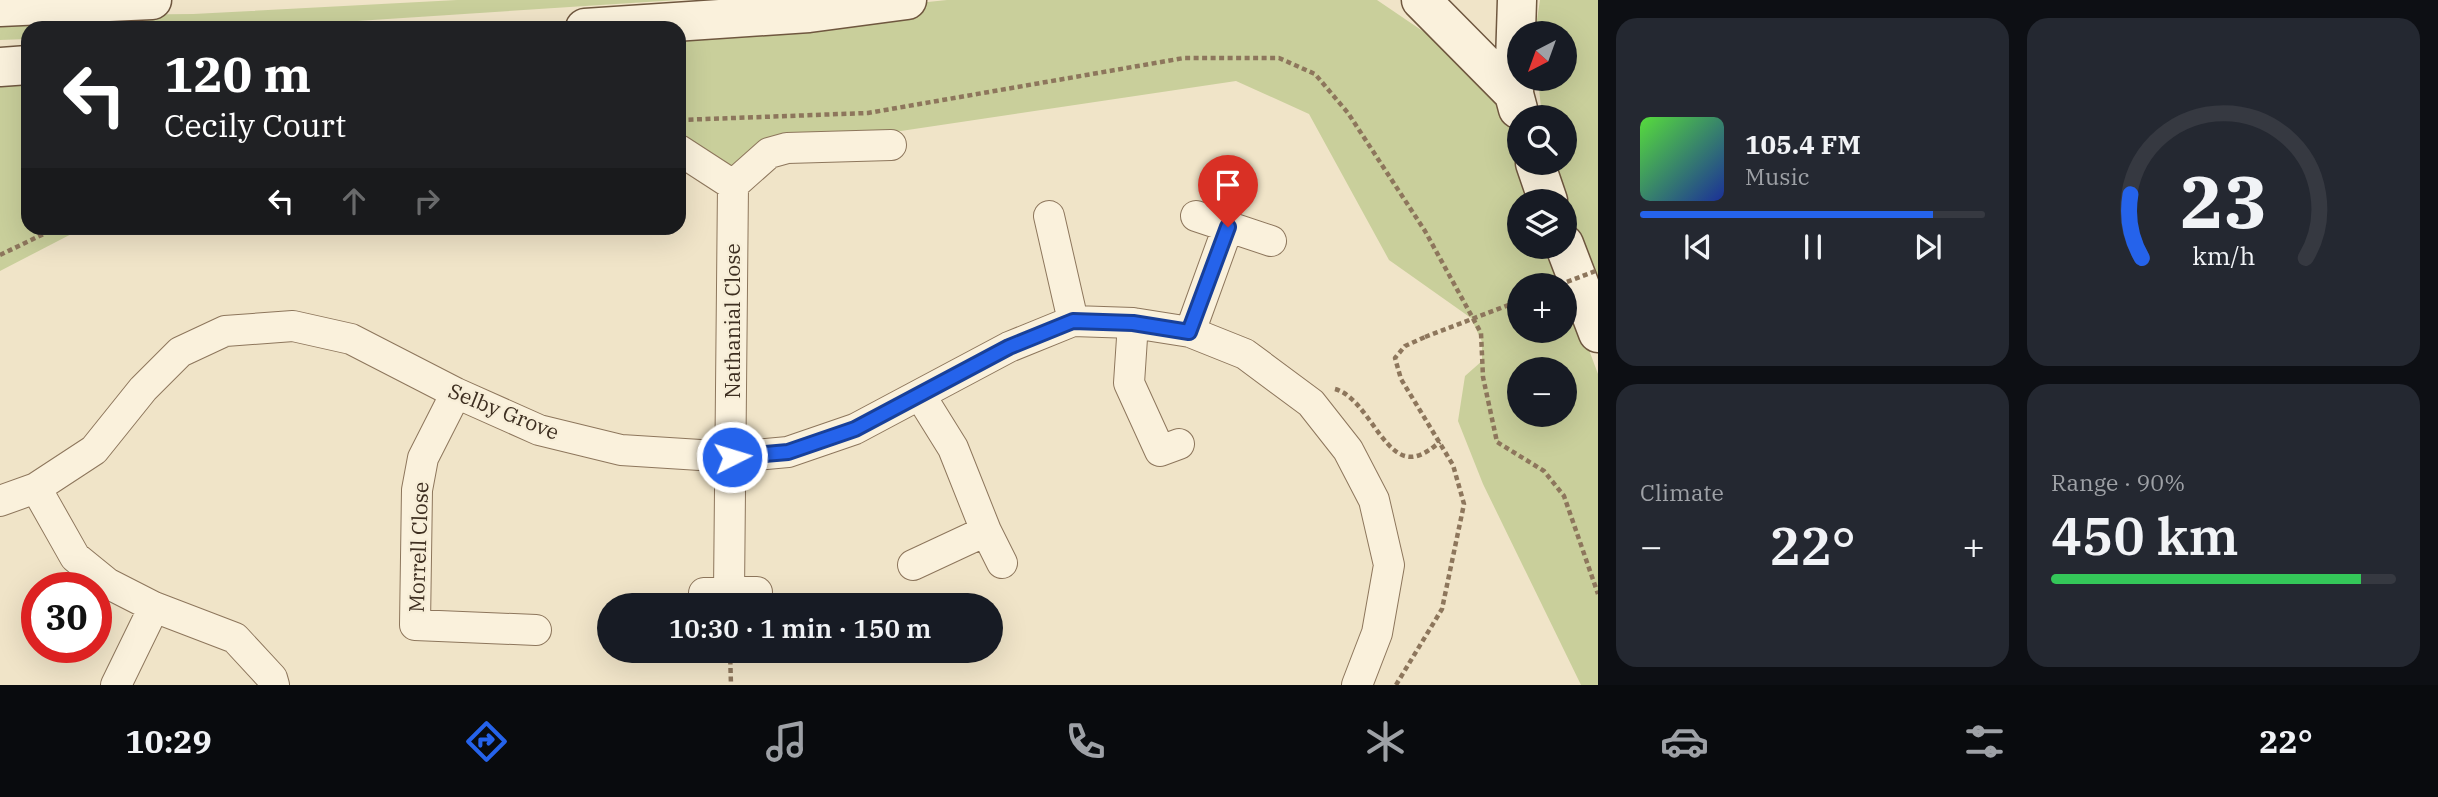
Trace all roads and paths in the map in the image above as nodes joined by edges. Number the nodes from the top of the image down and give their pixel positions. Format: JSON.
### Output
{"nodes":[{"id":1,"x":152,"y":0,"type":"edge"},
{"id":2,"x":907,"y":0,"type":"edge"},
{"id":3,"x":1421,"y":0,"type":"edge"},
{"id":4,"x":1517,"y":0,"type":"edge"},
{"id":5,"x":0,"y":7,"type":"edge"},
{"id":6,"x":686,"y":21,"type":"edge"},
{"id":7,"x":21,"y":66,"type":"edge"},
{"id":8,"x":0,"y":67,"type":"edge"},
{"id":9,"x":1516,"y":105,"type":"edge"},
{"id":10,"x":1517,"y":105,"type":"edge"},
{"id":11,"x":891,"y":145,"type":"dead end"},
{"id":12,"x":686,"y":155,"type":"edge"},
{"id":13,"x":733,"y":185,"type":"junction"},
{"id":14,"x":1049,"y":216,"type":"dead end"},
{"id":15,"x":1196,"y":216,"type":"dead end"},
{"id":16,"x":1228,"y":227,"type":"junction"},
{"id":17,"x":41,"y":235,"type":"edge"},
{"id":18,"x":1271,"y":241,"type":"dead end"},
{"id":19,"x":0,"y":255,"type":"edge"},
{"id":20,"x":1570,"y":259,"type":"edge"},
{"id":21,"x":1598,"y":270,"type":"edge"},
{"id":22,"x":1577,"y":278,"type":"edge"},
{"id":23,"x":1507,"y":306,"type":"edge"},
{"id":24,"x":1073,"y":321,"type":"junction"},
{"id":25,"x":1133,"y":323,"type":"junction"},
{"id":26,"x":1189,"y":332,"type":"junction"},
{"id":27,"x":1598,"y":333,"type":"edge"},
{"id":28,"x":456,"y":393,"type":"junction"},
{"id":29,"x":920,"y":395,"type":"junction"},
{"id":30,"x":1311,"y":402,"type":"junction"},
{"id":31,"x":1440,"y":442,"type":"junction"},
{"id":32,"x":1179,"y":444,"type":"dead end"},
{"id":33,"x":732,"y":457,"type":"junction"},
{"id":34,"x":36,"y":488,"type":"junction"},
{"id":35,"x":0,"y":501,"type":"edge"},
{"id":36,"x":986,"y":531,"type":"junction"},
{"id":37,"x":1002,"y":563,"type":"dead end"},
{"id":38,"x":913,"y":565,"type":"dead end"},
{"id":39,"x":730,"y":592,"type":"dead end"},
{"id":40,"x":154,"y":607,"type":"junction"},
{"id":41,"x":536,"y":630,"type":"dead end"},
{"id":42,"x":730,"y":663,"type":"edge"},
{"id":43,"x":116,"y":685,"type":"edge"},
{"id":44,"x":274,"y":685,"type":"edge"},
{"id":45,"x":731,"y":685,"type":"edge"},
{"id":46,"x":1357,"y":685,"type":"edge"},
{"id":47,"x":1396,"y":685,"type":"edge"}],
"edges":[{"from":1,"to":5,"type":"street"},
{"from":2,"to":6,"type":"street"},
{"from":3,"to":9,"type":"street"},
{"from":4,"to":10,"type":"street"},
{"from":7,"to":8,"type":"street"},
{"from":11,"to":13,"type":"street"},
{"from":12,"to":13,"type":"street"},
{"from":13,"to":33,"type":"street","name":"Nathanial Close"},
{"from":14,"to":24,"type":"street"},
{"from":15,"to":16,"type":"street"},
{"from":16,"to":18,"type":"street"},
{"from":16,"to":26,"type":"street"},
{"from":17,"to":19,"type":"path"},
{"from":20,"to":27,"type":"street"},
{"from":21,"to":22,"type":"path","bridge":true},
{"from":23,"to":31,"type":"path","bridge":true},
{"from":24,"to":25,"type":"street","name":"Selby Grove"},
{"from":24,"to":29,"type":"street","name":"Selby Grove"},
{"from":25,"to":26,"type":"street","name":"Selby Grove"},
{"from":25,"to":32,"type":"street"},
{"from":26,"to":30,"type":"street","name":"Selby Grove"},
{"from":28,"to":33,"type":"street","name":"Selby Grove"},
{"from":28,"to":34,"type":"street","name":"Selby Grove"},
{"from":28,"to":41,"type":"street","name":"Morrell Close"},
{"from":29,"to":33,"type":"street","name":"Selby Grove"},
{"from":29,"to":36,"type":"street"},
{"from":30,"to":31,"type":"path"},
{"from":30,"to":46,"type":"street","name":"Selby Grove"},
{"from":31,"to":47,"type":"path"},
{"from":33,"to":39,"type":"street","name":"Nathanial Close"},
{"from":34,"to":35,"type":"street","name":"Selby Grove"},
{"from":34,"to":40,"type":"street"},
{"from":36,"to":37,"type":"street"},
{"from":36,"to":38,"type":"street"},
{"from":40,"to":43,"type":"street"},
{"from":40,"to":44,"type":"street"},
{"from":42,"to":45,"type":"path"}]}
